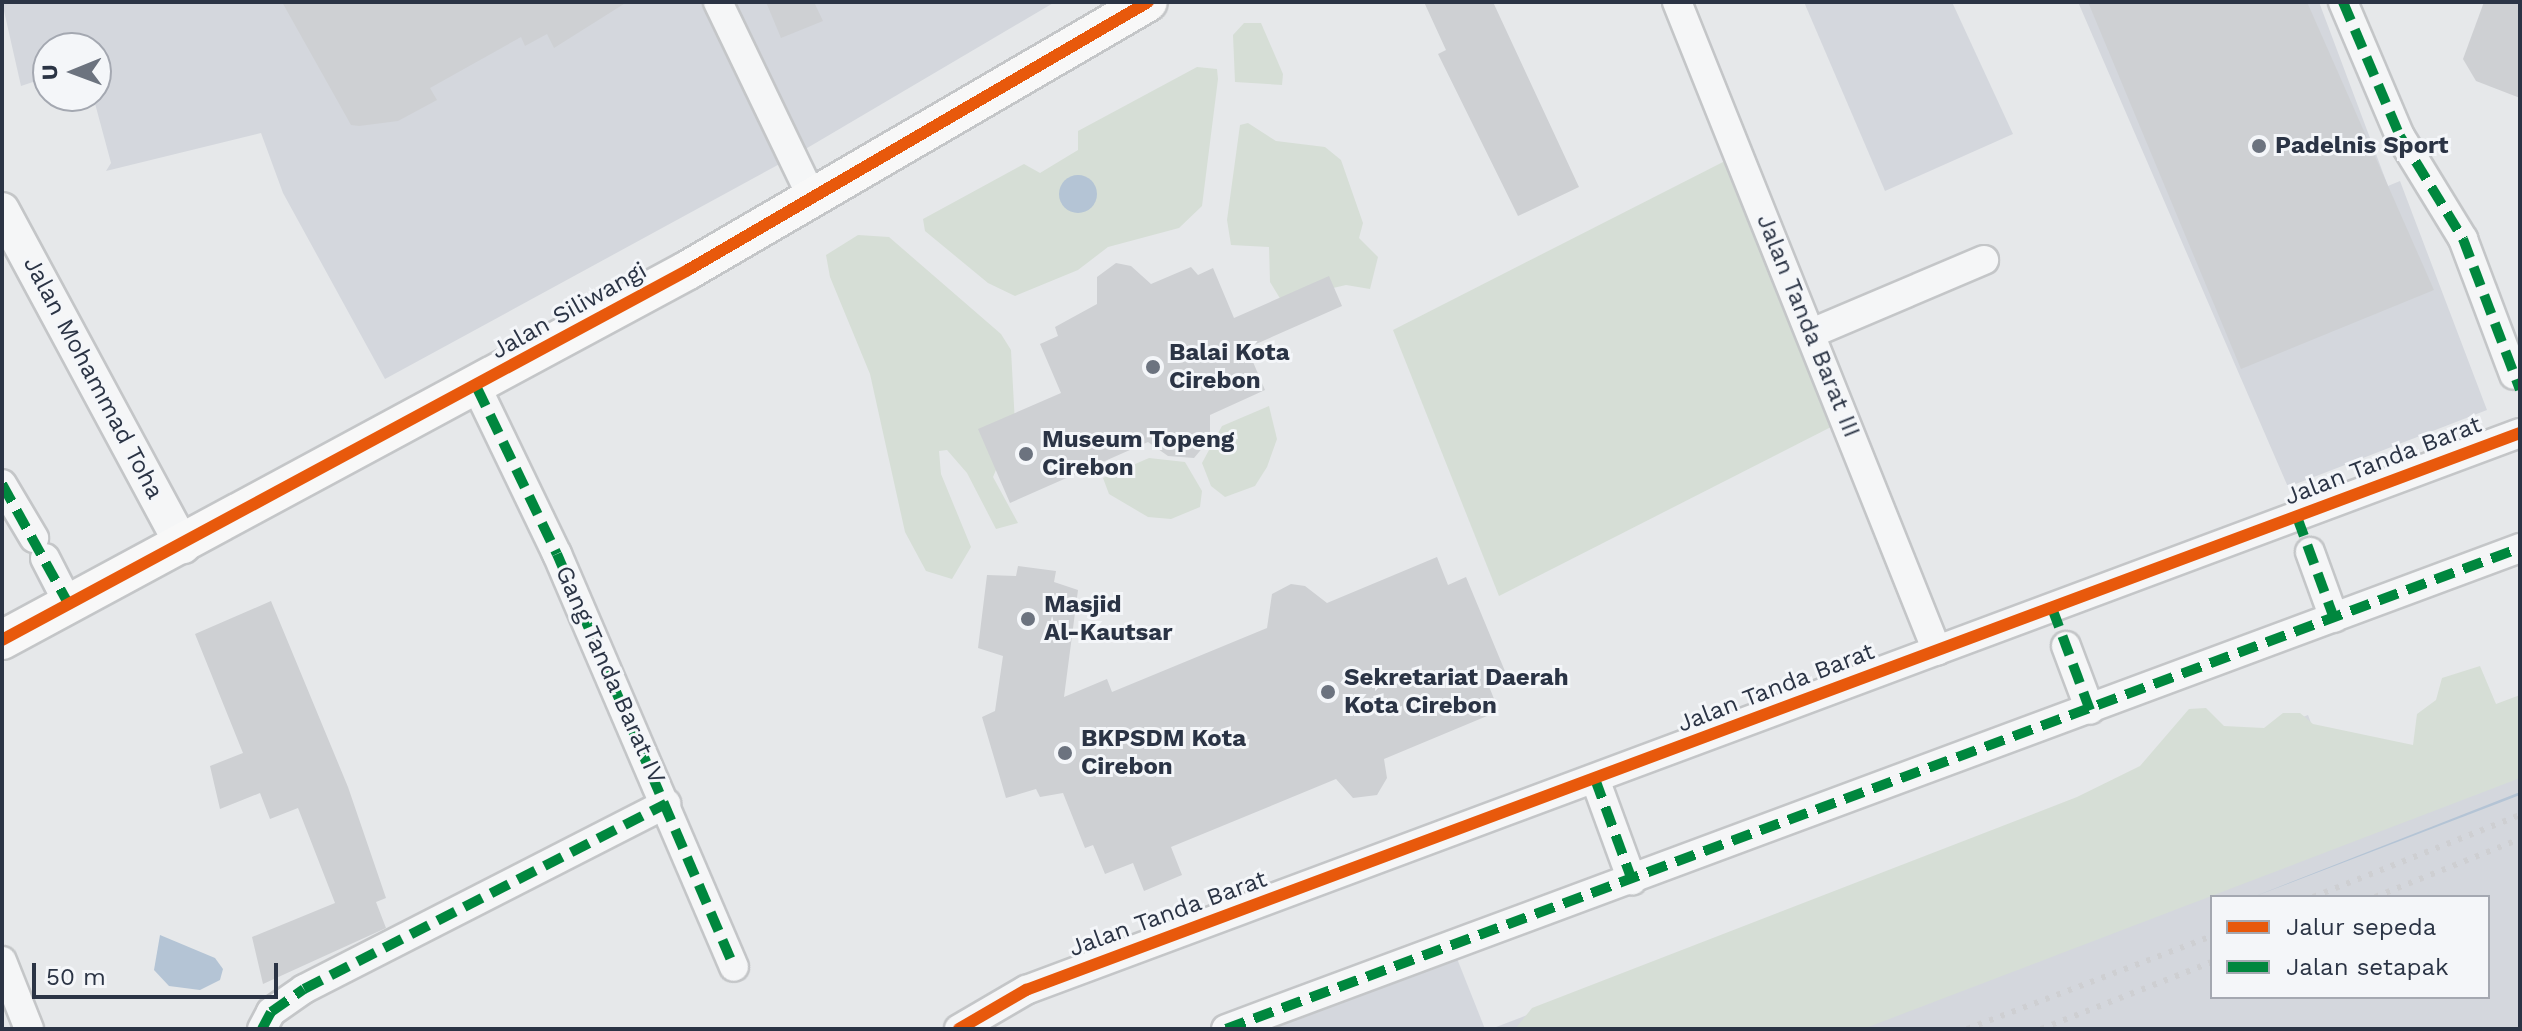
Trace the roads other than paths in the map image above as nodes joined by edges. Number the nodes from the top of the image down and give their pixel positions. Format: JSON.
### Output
{"nodes":[{"id":1,"x":718,"y":2,"type":"edge"},
{"id":2,"x":1148,"y":2,"type":"edge"},
{"id":3,"x":1677,"y":2,"type":"edge"},
{"id":4,"x":2343,"y":2,"type":"edge"},
{"id":5,"x":813,"y":199,"type":"junction"},
{"id":6,"x":2,"y":210,"type":"edge"},
{"id":7,"x":1984,"y":260,"type":"dead end"},
{"id":8,"x":1812,"y":333,"type":"junction"},
{"id":9,"x":2514,"y":375,"type":"dead end"},
{"id":10,"x":477,"y":388,"type":"junction"},
{"id":11,"x":2520,"y":433,"type":"edge"},
{"id":12,"x":2,"y":484,"type":"edge"},
{"id":13,"x":2304,"y":536,"type":"junction"},
{"id":14,"x":183,"y":546,"type":"junction"},
{"id":15,"x":2520,"y":548,"type":"edge"},
{"id":16,"x":69,"y":605,"type":"junction"},
{"id":17,"x":2334,"y":618,"type":"junction"},
{"id":18,"x":2059,"y":628,"type":"junction"},
{"id":19,"x":2,"y":640,"type":"edge"},
{"id":20,"x":1937,"y":651,"type":"junction"},
{"id":21,"x":2090,"y":710,"type":"junction"},
{"id":22,"x":1595,"y":779,"type":"junction"},
{"id":23,"x":666,"y":804,"type":"junction"},
{"id":24,"x":1632,"y":880,"type":"junction"},
{"id":25,"x":2,"y":961,"type":"edge"},
{"id":26,"x":734,"y":967,"type":"dead end"},
{"id":27,"x":969,"y":1027,"type":"edge"},
{"id":28,"x":29,"y":1029,"type":"edge"},
{"id":29,"x":262,"y":1029,"type":"edge"},
{"id":30,"x":1226,"y":1029,"type":"edge"}],
"edges":[{"from":1,"to":5,"type":"street"},
{"from":2,"to":5,"type":"main road","name":"Jalan Siliwangi"},
{"from":3,"to":8,"type":"street","name":"Jalan Tanda Barat III"},
{"from":4,"to":9,"type":"street"},
{"from":5,"to":10,"type":"main road","name":"Jalan Siliwangi"},
{"from":6,"to":14,"type":"street","name":"Jalan Mohammad Toha"},
{"from":7,"to":8,"type":"street"},
{"from":8,"to":20,"type":"street","name":"Jalan Tanda Barat III"},
{"from":10,"to":14,"type":"main road","name":"Jalan Siliwangi"},
{"from":10,"to":23,"type":"street","name":"Gang Tanda Barat IV"},
{"from":11,"to":13,"type":"street","name":"Jalan Tanda Barat"},
{"from":12,"to":16,"type":"street"},
{"from":13,"to":17,"type":"street"},
{"from":13,"to":18,"type":"street","name":"Jalan Tanda Barat"},
{"from":14,"to":16,"type":"main road","name":"Jalan Siliwangi"},
{"from":15,"to":17,"type":"street"},
{"from":16,"to":19,"type":"main road","name":"Jalan Siliwangi"},
{"from":17,"to":21,"type":"street"},
{"from":18,"to":20,"type":"street","name":"Jalan Tanda Barat"},
{"from":18,"to":21,"type":"street"},
{"from":20,"to":22,"type":"street","name":"Jalan Tanda Barat"},
{"from":21,"to":24,"type":"street"},
{"from":22,"to":24,"type":"street"},
{"from":22,"to":27,"type":"street","name":"Jalan Tanda Barat"},
{"from":23,"to":26,"type":"street","name":"Gang Tanda Barat IV"},
{"from":23,"to":29,"type":"street"},
{"from":24,"to":30,"type":"street"},
{"from":25,"to":28,"type":"street"}]}
